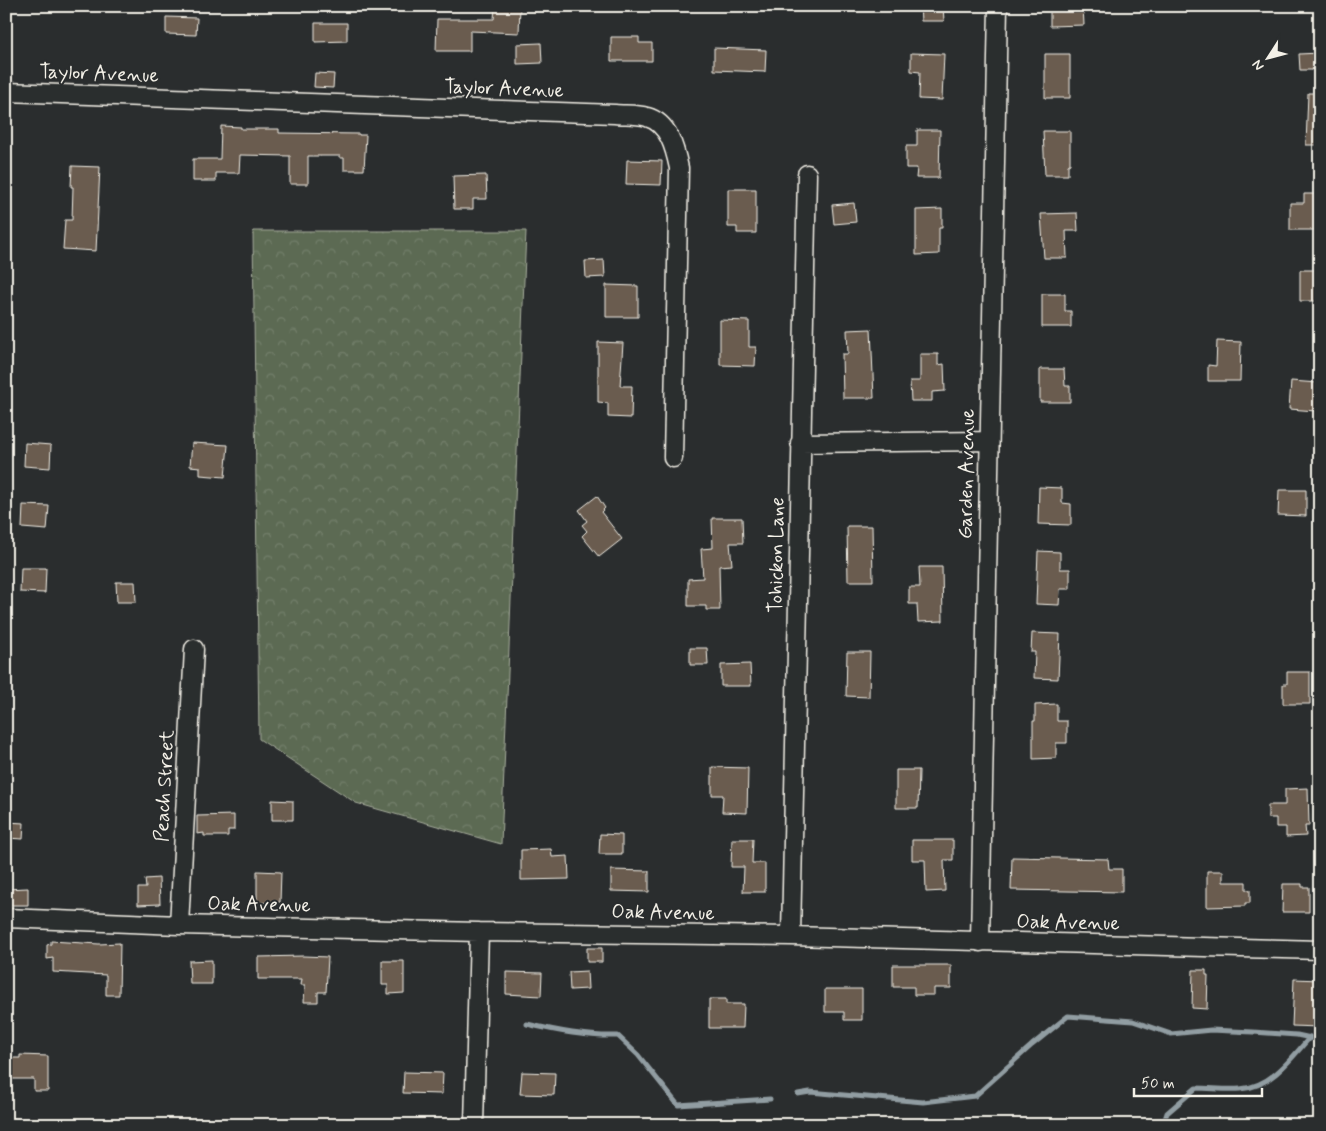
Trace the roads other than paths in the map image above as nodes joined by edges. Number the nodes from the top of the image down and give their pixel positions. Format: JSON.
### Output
{"nodes":[{"id":1,"x":998,"y":6,"type":"edge"},
{"id":2,"x":6,"y":92,"type":"edge"},
{"id":3,"x":807,"y":174,"type":"dead end"},
{"id":4,"x":989,"y":440,"type":"junction"},
{"id":5,"x":800,"y":443,"type":"junction"},
{"id":6,"x":673,"y":458,"type":"dead end"},
{"id":7,"x":194,"y":649,"type":"dead end"},
{"id":8,"x":6,"y":918,"type":"edge"},
{"id":9,"x":179,"y":925,"type":"junction"},
{"id":10,"x":479,"y":932,"type":"junction"},
{"id":11,"x":791,"y":936,"type":"junction"},
{"id":12,"x":980,"y":942,"type":"junction"},
{"id":13,"x":1320,"y":950,"type":"edge"},
{"id":14,"x":474,"y":1125,"type":"edge"}],
"edges":[{"from":1,"to":4,"type":"street","name":"Garden Avenue"},
{"from":2,"to":6,"type":"street","name":"Taylor Avenue"},
{"from":3,"to":5,"type":"street","name":"Tohickon Lane"},
{"from":4,"to":5,"type":"street"},
{"from":4,"to":12,"type":"street","name":"Garden Avenue"},
{"from":5,"to":11,"type":"street","name":"Tohickon Lane"},
{"from":7,"to":9,"type":"street","name":"Peach Street"},
{"from":8,"to":9,"type":"street","name":"Oak Avenue"},
{"from":9,"to":10,"type":"street","name":"Oak Avenue"},
{"from":10,"to":11,"type":"street","name":"Oak Avenue"},
{"from":10,"to":14,"type":"street"},
{"from":11,"to":12,"type":"street","name":"Oak Avenue"},
{"from":12,"to":13,"type":"street","name":"Oak Avenue"}]}
